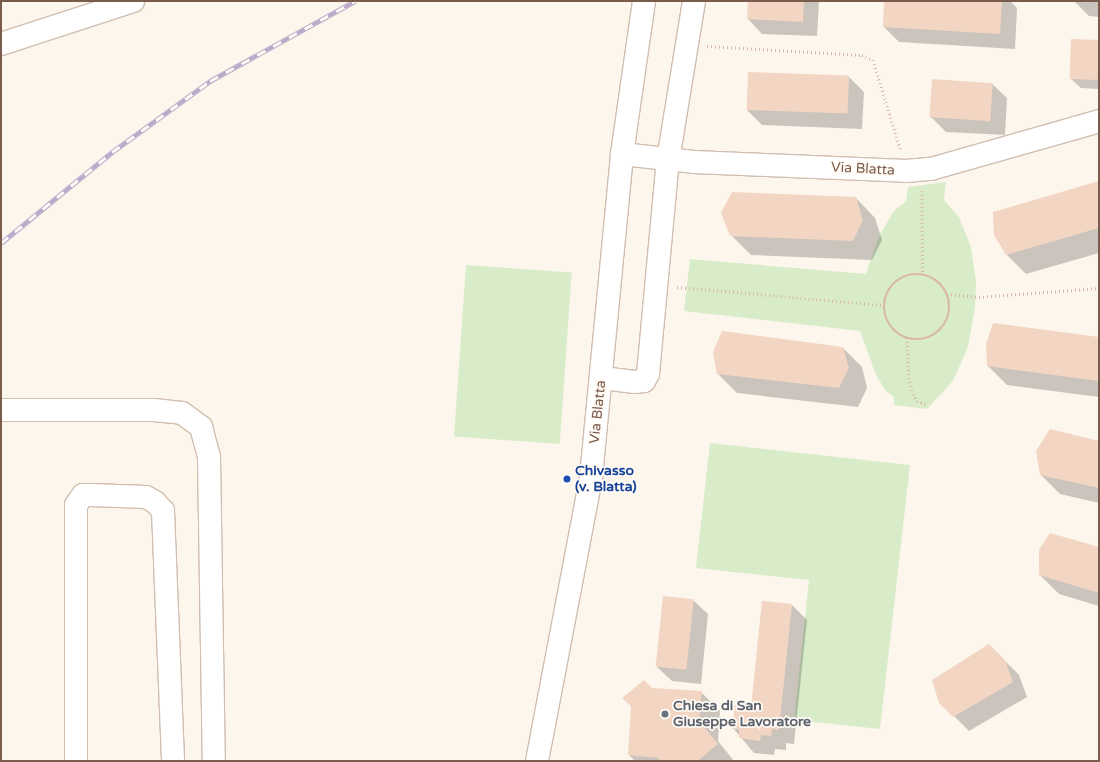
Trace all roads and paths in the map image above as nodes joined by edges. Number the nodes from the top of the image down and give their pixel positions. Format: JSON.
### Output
{"nodes":[{"id":1,"x":134,"y":1,"type":"edge"},
{"id":2,"x":644,"y":1,"type":"edge"},
{"id":3,"x":694,"y":1,"type":"edge"},
{"id":4,"x":1,"y":44,"type":"edge"},
{"id":5,"x":687,"y":46,"type":"junction"},
{"id":6,"x":1099,"y":122,"type":"edge"},
{"id":7,"x":622,"y":154,"type":"junction"},
{"id":8,"x":668,"y":160,"type":"junction"},
{"id":9,"x":906,"y":171,"type":"junction"},
{"id":10,"x":923,"y":274,"type":"junction"},
{"id":11,"x":656,"y":285,"type":"junction"},
{"id":12,"x":1099,"y":288,"type":"edge"},
{"id":13,"x":948,"y":294,"type":"junction"},
{"id":14,"x":884,"y":305,"type":"junction"},
{"id":15,"x":907,"y":338,"type":"junction"},
{"id":16,"x":602,"y":378,"type":"junction"},
{"id":17,"x":926,"y":404,"type":"dead end"},
{"id":18,"x":1,"y":410,"type":"edge"},
{"id":19,"x":76,"y":761,"type":"edge"},
{"id":20,"x":173,"y":761,"type":"edge"},
{"id":21,"x":214,"y":761,"type":"edge"},
{"id":22,"x":537,"y":761,"type":"edge"}],
"edges":[{"from":1,"to":4,"type":"street"},
{"from":2,"to":7,"type":"street","name":"Via Blatta"},
{"from":3,"to":5,"type":"street"},
{"from":5,"to":8,"type":"street"},
{"from":5,"to":9,"type":"path"},
{"from":6,"to":9,"type":"street","name":"Via Blatta"},
{"from":7,"to":8,"type":"street","name":"Via Blatta"},
{"from":7,"to":16,"type":"street","name":"Via Blatta"},
{"from":8,"to":9,"type":"street","name":"Via Blatta"},
{"from":8,"to":11,"type":"street"},
{"from":9,"to":10,"type":"path"},
{"from":10,"to":13,"type":"path"},
{"from":10,"to":14,"type":"path"},
{"from":11,"to":14,"type":"path"},
{"from":11,"to":16,"type":"street"},
{"from":12,"to":13,"type":"path"},
{"from":13,"to":15,"type":"path"},
{"from":14,"to":15,"type":"path"},
{"from":15,"to":17,"type":"path"},
{"from":16,"to":22,"type":"street","name":"Via Blatta"},
{"from":18,"to":21,"type":"street"},
{"from":19,"to":20,"type":"street"}]}
